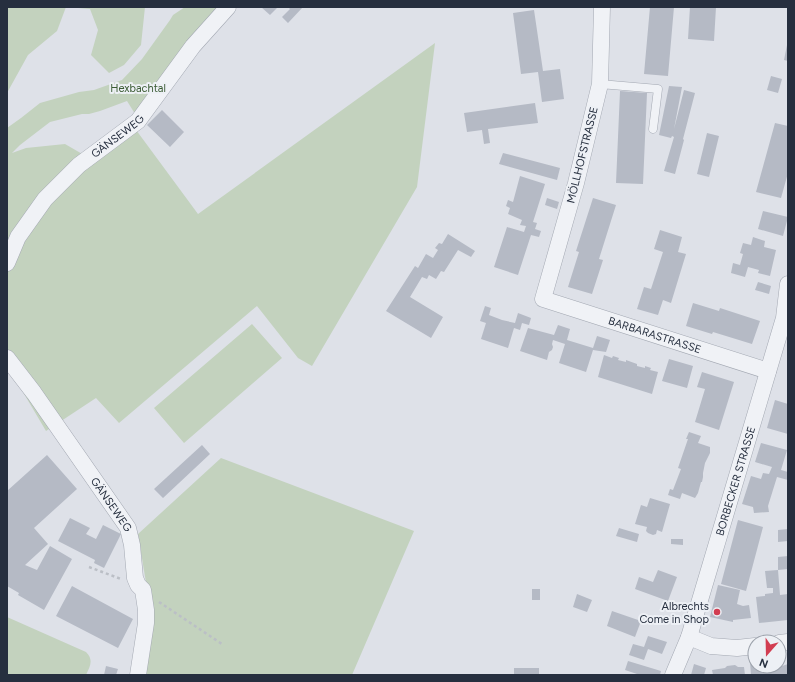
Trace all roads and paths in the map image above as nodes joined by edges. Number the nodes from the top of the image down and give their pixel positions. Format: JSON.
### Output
{"nodes":[{"id":1,"x":228,"y":7,"type":"edge"},
{"id":2,"x":602,"y":7,"type":"edge"},
{"id":3,"x":600,"y":84,"type":"junction"},
{"id":4,"x":653,"y":130,"type":"dead end"},
{"id":5,"x":7,"y":263,"type":"edge"},
{"id":6,"x":788,"y":284,"type":"edge"},
{"id":7,"x":543,"y":299,"type":"joint"},
{"id":8,"x":786,"y":318,"type":"edge"},
{"id":9,"x":7,"y":358,"type":"edge"},
{"id":10,"x":768,"y":371,"type":"junction"},
{"id":11,"x":689,"y":636,"type":"junction"},
{"id":12,"x":747,"y":647,"type":"edge"},
{"id":13,"x":138,"y":675,"type":"edge"},
{"id":14,"x":673,"y":675,"type":"edge"}],
"edges":[{"from":1,"to":5,"type":"street","name":"GÄNSEWEG"},
{"from":2,"to":3,"type":"street","name":"MÖLLHOFSTRASSE"},
{"from":3,"to":4,"type":"lane"},
{"from":3,"to":7,"type":"street","name":"MÖLLHOFSTRASSE"},
{"from":6,"to":8,"type":"street","name":"BORBECKER STRASSE"},
{"from":7,"to":10,"type":"street","name":"BARBARASTRASSE"},
{"from":8,"to":10,"type":"street","name":"BORBECKER STRASSE"},
{"from":9,"to":13,"type":"street","name":"GÄNSEWEG"},
{"from":10,"to":11,"type":"street","name":"BORBECKER STRASSE"},
{"from":11,"to":12,"type":"street"},
{"from":11,"to":14,"type":"street","name":"BORBECKER STRASSE"}]}
